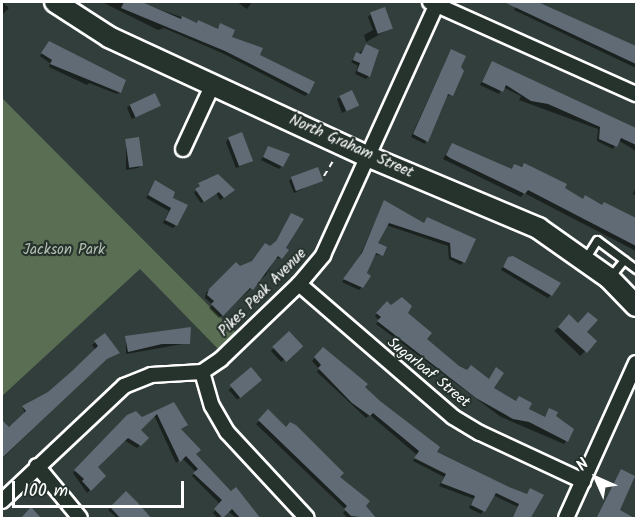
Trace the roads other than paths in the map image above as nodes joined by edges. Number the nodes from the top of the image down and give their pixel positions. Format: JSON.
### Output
{"nodes":[{"id":1,"x":55,"y":2,"type":"edge"},
{"id":2,"x":434,"y":3,"type":"edge"},
{"id":3,"x":213,"y":84,"type":"junction"},
{"id":4,"x":636,"y":94,"type":"edge"},
{"id":5,"x":183,"y":148,"type":"dead end"},
{"id":6,"x":367,"y":156,"type":"junction"},
{"id":7,"x":585,"y":259,"type":"junction"},
{"id":8,"x":624,"y":260,"type":"junction"},
{"id":9,"x":636,"y":269,"type":"edge"},
{"id":10,"x":609,"y":278,"type":"junction"},
{"id":11,"x":299,"y":284,"type":"junction"},
{"id":12,"x":636,"y":306,"type":"edge"},
{"id":13,"x":636,"y":363,"type":"edge"},
{"id":14,"x":202,"y":372,"type":"junction"},
{"id":15,"x":37,"y":466,"type":"junction"},
{"id":16,"x":583,"y":481,"type":"junction"},
{"id":17,"x":2,"y":501,"type":"edge"},
{"id":18,"x":80,"y":519,"type":"edge"},
{"id":19,"x":307,"y":519,"type":"edge"},
{"id":20,"x":566,"y":519,"type":"edge"}],
"edges":[{"from":1,"to":3,"type":"main road","name":"North Graham Street"},
{"from":2,"to":4,"type":"street"},
{"from":2,"to":6,"type":"street","name":"Pikes Peak Avenue"},
{"from":3,"to":5,"type":"street"},
{"from":3,"to":6,"type":"main road","name":"North Graham Street"},
{"from":6,"to":7,"type":"main road","name":"North Graham Street"},
{"from":6,"to":11,"type":"street","name":"Pikes Peak Avenue"},
{"from":7,"to":8,"type":"lane"},
{"from":7,"to":10,"type":"main road","name":"North Graham Street"},
{"from":8,"to":9,"type":"lane"},
{"from":8,"to":10,"type":"lane"},
{"from":10,"to":12,"type":"main road","name":"North Graham Street"},
{"from":11,"to":14,"type":"street","name":"Pikes Peak Avenue"},
{"from":11,"to":16,"type":"street","name":"Sugarloaf Street"},
{"from":13,"to":16,"type":"street"},
{"from":14,"to":15,"type":"street"},
{"from":14,"to":19,"type":"street"},
{"from":15,"to":17,"type":"street"},
{"from":15,"to":18,"type":"street"},
{"from":16,"to":20,"type":"street"}]}
